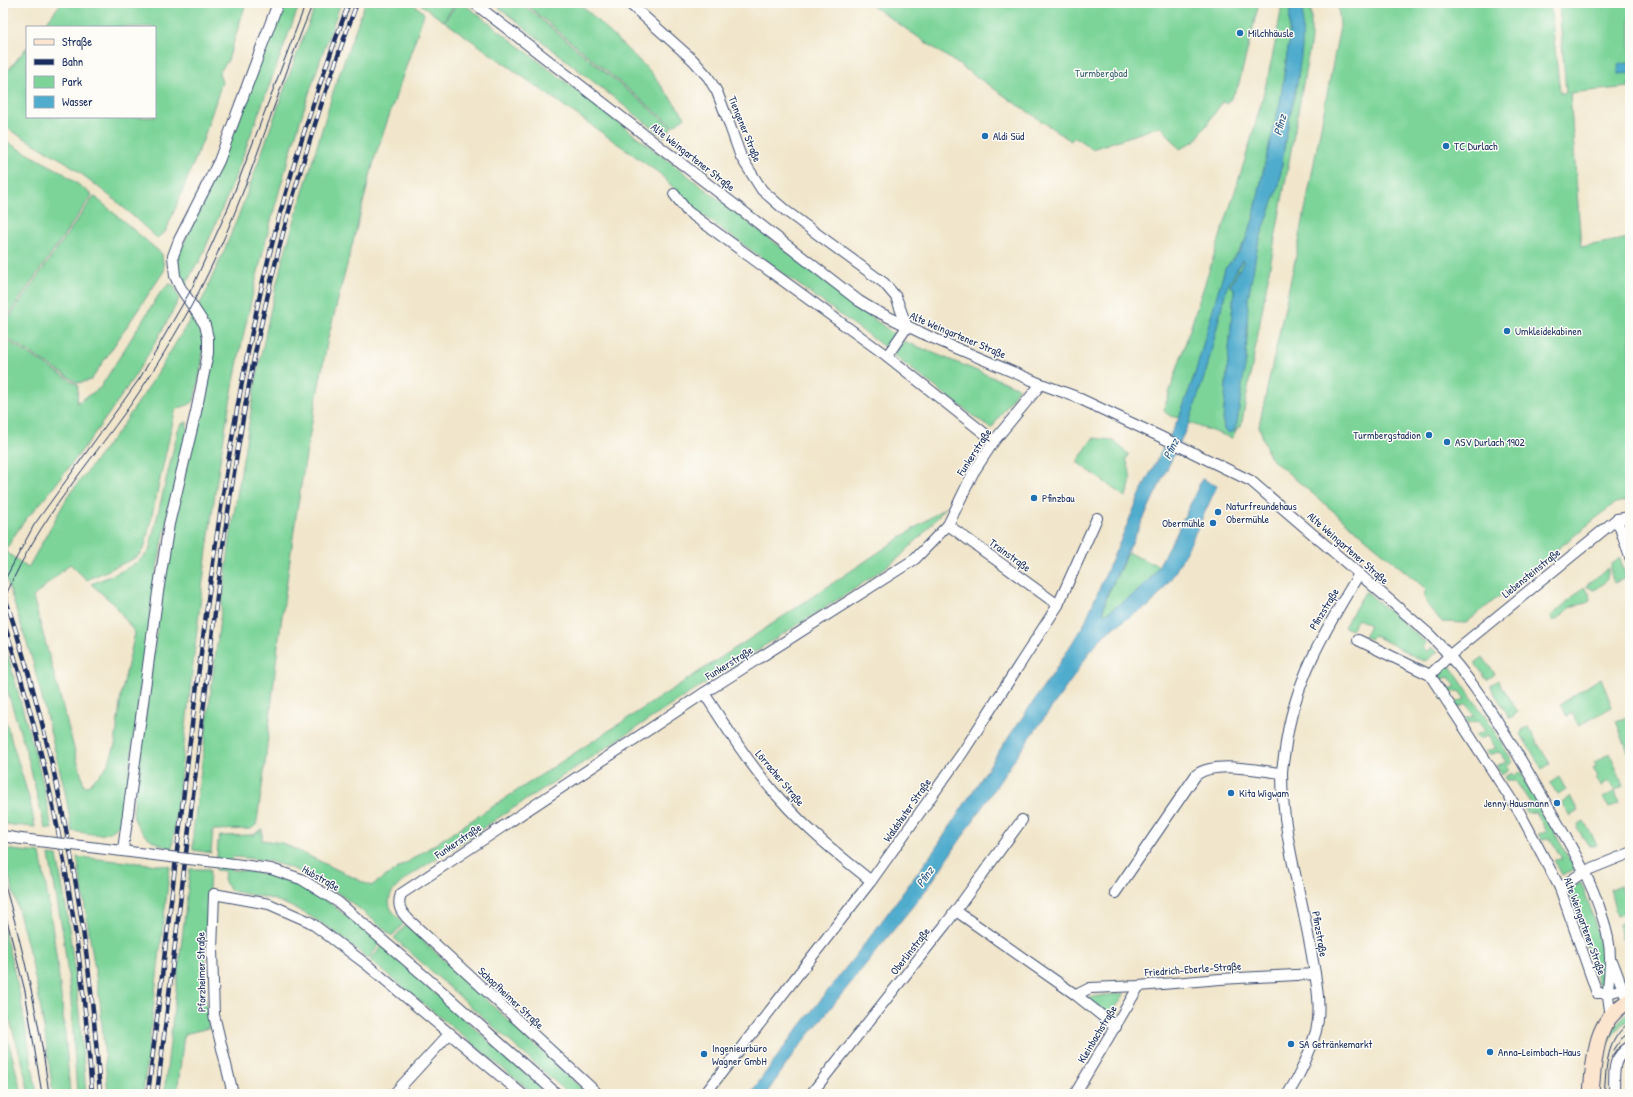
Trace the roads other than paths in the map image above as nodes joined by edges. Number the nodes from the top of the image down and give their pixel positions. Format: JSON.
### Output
{"nodes":[{"id":1,"x":278,"y":3,"type":"edge"},
{"id":2,"x":474,"y":3,"type":"edge"},
{"id":3,"x":629,"y":3,"type":"edge"},
{"id":4,"x":674,"y":194,"type":"dead end"},
{"id":5,"x":908,"y":327,"type":"junction"},
{"id":6,"x":887,"y":356,"type":"junction"},
{"id":7,"x":1041,"y":384,"type":"junction"},
{"id":8,"x":994,"y":442,"type":"junction"},
{"id":9,"x":1630,"y":517,"type":"edge"},
{"id":10,"x":1097,"y":518,"type":"dead end"},
{"id":11,"x":1616,"y":519,"type":"junction"},
{"id":12,"x":948,"y":525,"type":"junction"},
{"id":13,"x":1630,"y":556,"type":"edge"},
{"id":14,"x":1359,"y":574,"type":"junction"},
{"id":15,"x":1058,"y":605,"type":"junction"},
{"id":16,"x":1358,"y":640,"type":"dead end"},
{"id":17,"x":1450,"y":655,"type":"junction"},
{"id":18,"x":1430,"y":675,"type":"junction"},
{"id":19,"x":704,"y":693,"type":"junction"},
{"id":20,"x":1282,"y":773,"type":"junction"},
{"id":21,"x":1022,"y":820,"type":"dead end"},
{"id":22,"x":3,"y":836,"type":"edge"},
{"id":23,"x":123,"y":850,"type":"junction"},
{"id":24,"x":1630,"y":853,"type":"edge"},
{"id":25,"x":1585,"y":871,"type":"junction"},
{"id":26,"x":871,"y":881,"type":"junction"},
{"id":27,"x":1560,"y":888,"type":"junction"},
{"id":28,"x":1115,"y":893,"type":"dead end"},
{"id":29,"x":956,"y":911,"type":"junction"},
{"id":30,"x":409,"y":920,"type":"joint"},
{"id":31,"x":1611,"y":959,"type":"junction"},
{"id":32,"x":1315,"y":974,"type":"junction"},
{"id":33,"x":1140,"y":986,"type":"junction"},
{"id":34,"x":1608,"y":993,"type":"junction"},
{"id":35,"x":1076,"y":995,"type":"junction"},
{"id":36,"x":1627,"y":997,"type":"edge"},
{"id":37,"x":1611,"y":1016,"type":"junction"},
{"id":38,"x":1116,"y":1027,"type":"junction"},
{"id":39,"x":450,"y":1033,"type":"junction"},
{"id":40,"x":1630,"y":1046,"type":"edge"},
{"id":41,"x":233,"y":1094,"type":"edge"},
{"id":42,"x":394,"y":1094,"type":"edge"},
{"id":43,"x":522,"y":1094,"type":"edge"},
{"id":44,"x":557,"y":1094,"type":"edge"},
{"id":45,"x":598,"y":1094,"type":"edge"},
{"id":46,"x":705,"y":1094,"type":"edge"},
{"id":47,"x":811,"y":1094,"type":"edge"},
{"id":48,"x":1075,"y":1094,"type":"edge"},
{"id":49,"x":1288,"y":1094,"type":"edge"},
{"id":50,"x":1591,"y":1094,"type":"edge"},
{"id":51,"x":1614,"y":1094,"type":"edge"}],
"edges":[{"from":1,"to":23,"type":"street"},
{"from":2,"to":5,"type":"street","name":"Alte Weingartener Straße"},
{"from":3,"to":5,"type":"street","name":"Tiengener Straße"},
{"from":4,"to":6,"type":"street"},
{"from":5,"to":6,"type":"street"},
{"from":5,"to":7,"type":"street","name":"Alte Weingartener Straße"},
{"from":6,"to":8,"type":"street"},
{"from":7,"to":8,"type":"street","name":"Funkerstraße"},
{"from":7,"to":14,"type":"street","name":"Alte Weingartener Straße"},
{"from":8,"to":12,"type":"street","name":"Funkerstraße"},
{"from":9,"to":11,"type":"street"},
{"from":10,"to":15,"type":"street","name":"Waldshuter Straße"},
{"from":11,"to":13,"type":"street"},
{"from":11,"to":17,"type":"street","name":"Liebensteinstraße"},
{"from":12,"to":15,"type":"street","name":"Trainstraße"},
{"from":12,"to":19,"type":"street","name":"Funkerstraße"},
{"from":14,"to":17,"type":"street","name":"Alte Weingartener Straße"},
{"from":14,"to":20,"type":"street","name":"Pfinzstraße"},
{"from":15,"to":26,"type":"street","name":"Waldshuter Straße"},
{"from":16,"to":18,"type":"street"},
{"from":17,"to":18,"type":"street"},
{"from":17,"to":25,"type":"street","name":"Alte Weingartener Straße"},
{"from":18,"to":27,"type":"street","name":"Alte Weingartener Straße"},
{"from":19,"to":26,"type":"street","name":"Lörracher Straße"},
{"from":19,"to":30,"type":"street","name":"Funkerstraße"},
{"from":20,"to":28,"type":"street"},
{"from":20,"to":32,"type":"street","name":"Pfinzstraße"},
{"from":21,"to":29,"type":"street","name":"Oberlinstraße"},
{"from":22,"to":23,"type":"street","name":"Hubstraße","bridge":true},
{"from":23,"to":44,"type":"street","name":"Hubstraße","bridge":true},
{"from":24,"to":25,"type":"street"},
{"from":25,"to":27,"type":"street"},
{"from":25,"to":31,"type":"street","name":"Alte Weingartener Straße"},
{"from":26,"to":46,"type":"street","name":"Waldshuter Straße"},
{"from":27,"to":34,"type":"street","name":"Alte Weingartener Straße"},
{"from":29,"to":35,"type":"street"},
{"from":29,"to":47,"type":"street","name":"Oberlinstraße"},
{"from":30,"to":45,"type":"street","name":"Schopfheimer Straße"},
{"from":31,"to":34,"type":"street","name":"Alte Weingartener Straße"},
{"from":31,"to":36,"type":"street","name":"Alte Weingartener Straße"},
{"from":32,"to":33,"type":"street","name":"Friedrich-Eberle-Straße"},
{"from":32,"to":49,"type":"street","name":"Pfinzstraße"},
{"from":33,"to":35,"type":"street","name":"Friedrich-Eberle-Straße"},
{"from":33,"to":38,"type":"street","name":"Kleinbachstraße"},
{"from":34,"to":36,"type":"street"},
{"from":34,"to":37,"type":"street","name":"Alte Weingartener Straße"},
{"from":35,"to":38,"type":"street"},
{"from":36,"to":37,"type":"main road"},
{"from":37,"to":50,"type":"main road"},
{"from":38,"to":48,"type":"street","name":"Kleinbachstraße"},
{"from":39,"to":41,"type":"street","name":"Pforzheimer Straße"},
{"from":39,"to":42,"type":"street"},
{"from":39,"to":43,"type":"street"},
{"from":40,"to":51,"type":"street"}]}
